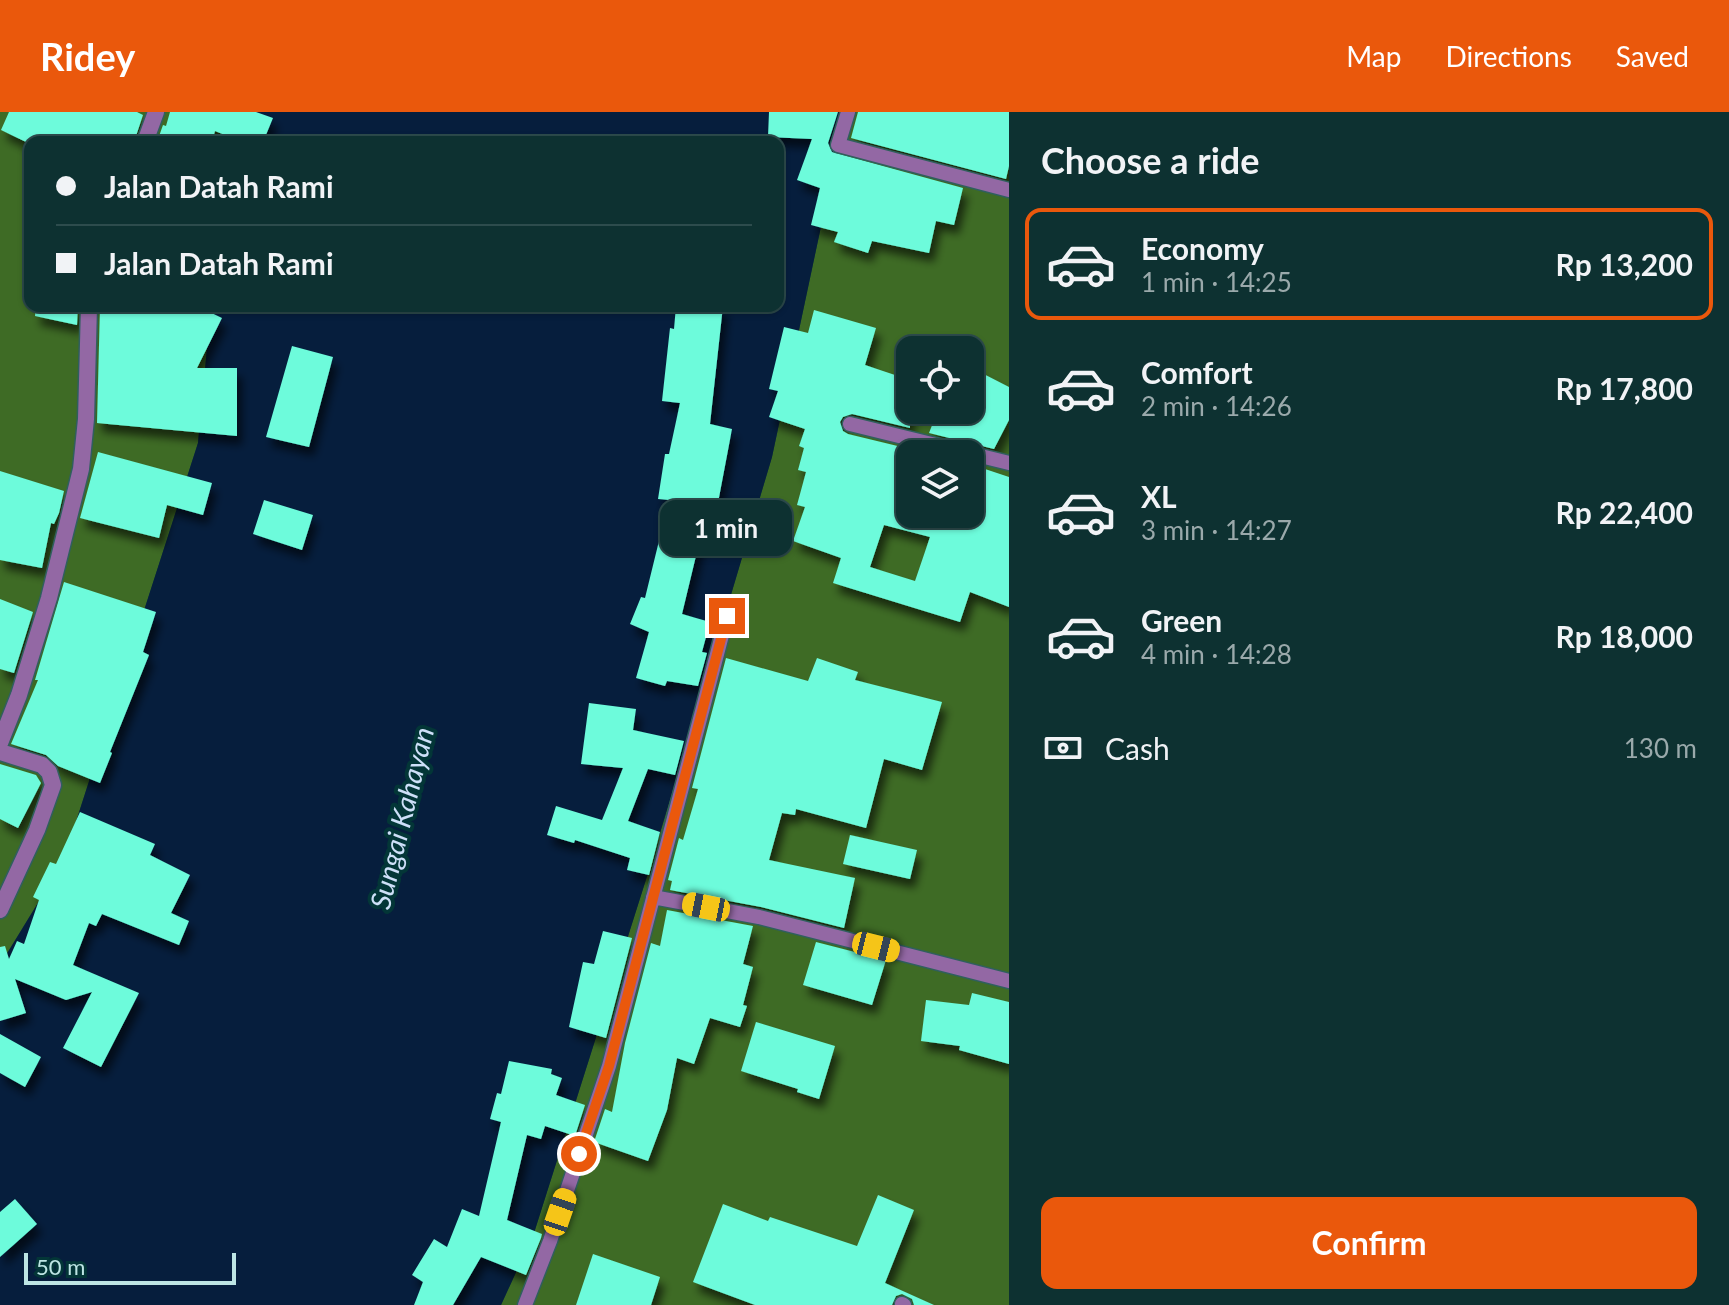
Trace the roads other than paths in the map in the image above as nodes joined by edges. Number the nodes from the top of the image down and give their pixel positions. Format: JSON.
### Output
{"nodes":[{"id":1,"x":156,"y":112,"type":"edge"},
{"id":2,"x":848,"y":112,"type":"edge"},
{"id":3,"x":147,"y":136,"type":"edge"},
{"id":4,"x":1009,"y":190,"type":"edge"},
{"id":5,"x":89,"y":312,"type":"edge"},
{"id":6,"x":850,"y":424,"type":"dead end"},
{"id":7,"x":1009,"y":463,"type":"edge"},
{"id":8,"x":727,"y":616,"type":"dead end"},
{"id":9,"x":0,"y":743,"type":"edge"},
{"id":10,"x":0,"y":752,"type":"edge"},
{"id":11,"x":653,"y":897,"type":"junction"},
{"id":12,"x":0,"y":910,"type":"edge"},
{"id":13,"x":1009,"y":981,"type":"edge"},
{"id":14,"x":525,"y":1305,"type":"edge"}],
"edges":[{"from":1,"to":3,"type":"street"},
{"from":2,"to":4,"type":"lane"},
{"from":5,"to":9,"type":"street"},
{"from":6,"to":7,"type":"lane"},
{"from":8,"to":11,"type":"lane"},
{"from":10,"to":12,"type":"street"},
{"from":11,"to":13,"type":"lane"},
{"from":11,"to":14,"type":"lane"}]}
